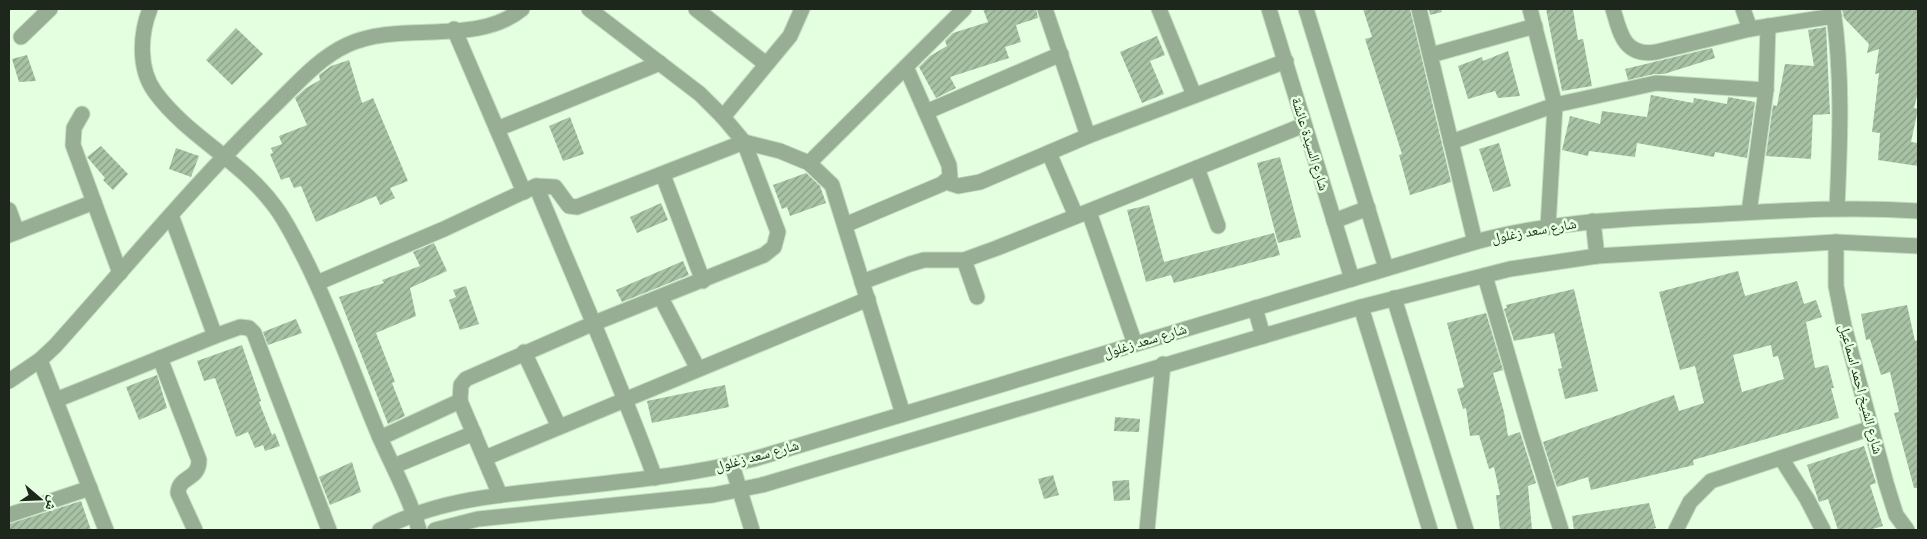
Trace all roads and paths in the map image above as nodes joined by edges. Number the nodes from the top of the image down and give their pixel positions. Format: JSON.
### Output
{"nodes":[{"id":1,"x":50,"y":9,"type":"edge"},
{"id":2,"x":150,"y":9,"type":"edge"},
{"id":3,"x":493,"y":9,"type":"edge"},
{"id":4,"x":522,"y":9,"type":"edge"},
{"id":5,"x":589,"y":9,"type":"edge"},
{"id":6,"x":696,"y":9,"type":"edge"},
{"id":7,"x":802,"y":9,"type":"edge"},
{"id":8,"x":964,"y":9,"type":"edge"},
{"id":9,"x":1045,"y":9,"type":"edge"},
{"id":10,"x":1159,"y":9,"type":"edge"},
{"id":11,"x":1269,"y":9,"type":"edge"},
{"id":12,"x":1306,"y":9,"type":"edge"},
{"id":13,"x":1419,"y":9,"type":"edge"},
{"id":14,"x":1530,"y":9,"type":"edge"},
{"id":15,"x":1613,"y":9,"type":"edge"},
{"id":16,"x":1743,"y":9,"type":"edge"},
{"id":17,"x":1834,"y":12,"type":"edge"},
{"id":18,"x":504,"y":20,"type":"junction"},
{"id":19,"x":1535,"y":26,"type":"junction"},
{"id":20,"x":1768,"y":26,"type":"junction"},
{"id":21,"x":454,"y":29,"type":"junction"},
{"id":22,"x":1750,"y":29,"type":"junction"},
{"id":23,"x":22,"y":37,"type":"dead end"},
{"id":24,"x":1061,"y":54,"type":"junction"},
{"id":25,"x":1431,"y":55,"type":"junction"},
{"id":26,"x":1286,"y":62,"type":"junction"},
{"id":27,"x":660,"y":63,"type":"junction"},
{"id":28,"x":766,"y":64,"type":"junction"},
{"id":29,"x":906,"y":67,"type":"junction"},
{"id":30,"x":1766,"y":90,"type":"junction"},
{"id":31,"x":1194,"y":95,"type":"junction"},
{"id":32,"x":1555,"y":105,"type":"junction"},
{"id":33,"x":926,"y":112,"type":"junction"},
{"id":34,"x":82,"y":114,"type":"dead end"},
{"id":35,"x":723,"y":117,"type":"junction"},
{"id":36,"x":1304,"y":125,"type":"junction"},
{"id":37,"x":498,"y":129,"type":"junction"},
{"id":38,"x":1088,"y":136,"type":"junction"},
{"id":39,"x":744,"y":142,"type":"junction"},
{"id":40,"x":1452,"y":142,"type":"junction"},
{"id":41,"x":1049,"y":154,"type":"junction"},
{"id":42,"x":224,"y":155,"type":"junction"},
{"id":43,"x":809,"y":163,"type":"junction"},
{"id":44,"x":1197,"y":168,"type":"junction"},
{"id":45,"x":664,"y":175,"type":"junction"},
{"id":46,"x":946,"y":182,"type":"junction"},
{"id":47,"x":530,"y":189,"type":"junction"},
{"id":48,"x":94,"y":202,"type":"junction"},
{"id":49,"x":1368,"y":208,"type":"junction"},
{"id":50,"x":1837,"y":208,"type":"junction"},
{"id":51,"x":9,"y":210,"type":"edge"},
{"id":52,"x":1918,"y":211,"type":"edge"},
{"id":53,"x":1749,"y":212,"type":"junction"},
{"id":54,"x":1083,"y":214,"type":"junction"},
{"id":55,"x":171,"y":215,"type":"junction"},
{"id":56,"x":1334,"y":221,"type":"junction"},
{"id":57,"x":1593,"y":221,"type":"junction"},
{"id":58,"x":845,"y":225,"type":"junction"},
{"id":59,"x":1218,"y":226,"type":"dead end"},
{"id":60,"x":1548,"y":226,"type":"junction"},
{"id":61,"x":13,"y":234,"type":"edge"},
{"id":62,"x":1475,"y":242,"type":"junction"},
{"id":63,"x":1836,"y":242,"type":"junction"},
{"id":64,"x":1918,"y":246,"type":"edge"},
{"id":65,"x":1596,"y":256,"type":"junction"},
{"id":66,"x":964,"y":260,"type":"junction"},
{"id":67,"x":1386,"y":268,"type":"junction"},
{"id":68,"x":120,"y":273,"type":"junction"},
{"id":69,"x":1485,"y":276,"type":"junction"},
{"id":70,"x":1352,"y":279,"type":"junction"},
{"id":71,"x":702,"y":281,"type":"junction"},
{"id":72,"x":862,"y":282,"type":"junction"},
{"id":73,"x":317,"y":283,"type":"junction"},
{"id":74,"x":977,"y":297,"type":"dead end"},
{"id":75,"x":661,"y":298,"type":"junction"},
{"id":76,"x":1394,"y":298,"type":"junction"},
{"id":77,"x":868,"y":299,"type":"junction"},
{"id":78,"x":1361,"y":307,"type":"junction"},
{"id":79,"x":1255,"y":308,"type":"junction"},
{"id":80,"x":592,"y":324,"type":"junction"},
{"id":81,"x":214,"y":336,"type":"junction"},
{"id":82,"x":1263,"y":336,"type":"junction"},
{"id":83,"x":1135,"y":344,"type":"junction"},
{"id":84,"x":524,"y":352,"type":"junction"},
{"id":85,"x":160,"y":358,"type":"junction"},
{"id":86,"x":40,"y":360,"type":"junction"},
{"id":87,"x":1163,"y":364,"type":"junction"},
{"id":88,"x":698,"y":369,"type":"junction"},
{"id":89,"x":9,"y":381,"type":"edge"},
{"id":90,"x":626,"y":399,"type":"junction"},
{"id":91,"x":56,"y":400,"type":"junction"},
{"id":92,"x":460,"y":401,"type":"junction"},
{"id":93,"x":903,"y":414,"type":"junction"},
{"id":94,"x":559,"y":427,"type":"junction"},
{"id":95,"x":1871,"y":428,"type":"junction"},
{"id":96,"x":474,"y":432,"type":"junction"},
{"id":97,"x":380,"y":438,"type":"junction"},
{"id":98,"x":485,"y":458,"type":"junction"},
{"id":99,"x":1780,"y":458,"type":"junction"},
{"id":100,"x":732,"y":464,"type":"junction"},
{"id":101,"x":394,"y":466,"type":"junction"},
{"id":102,"x":655,"y":478,"type":"junction"},
{"id":103,"x":90,"y":488,"type":"junction"},
{"id":104,"x":740,"y":491,"type":"junction"},
{"id":105,"x":500,"y":495,"type":"junction"},
{"id":106,"x":9,"y":515,"type":"edge"},
{"id":107,"x":415,"y":515,"type":"junction"},
{"id":108,"x":106,"y":530,"type":"edge"},
{"id":109,"x":195,"y":530,"type":"edge"},
{"id":110,"x":329,"y":530,"type":"edge"},
{"id":111,"x":380,"y":530,"type":"edge"},
{"id":112,"x":419,"y":530,"type":"edge"},
{"id":113,"x":435,"y":530,"type":"edge"},
{"id":114,"x":752,"y":530,"type":"edge"},
{"id":115,"x":1147,"y":530,"type":"edge"},
{"id":116,"x":1430,"y":530,"type":"edge"},
{"id":117,"x":1466,"y":530,"type":"edge"},
{"id":118,"x":1561,"y":530,"type":"edge"},
{"id":119,"x":1676,"y":530,"type":"edge"},
{"id":120,"x":1823,"y":530,"type":"edge"},
{"id":121,"x":1907,"y":530,"type":"edge"}],
"edges":[{"from":1,"to":23,"type":"street"},
{"from":2,"to":42,"type":"street"},
{"from":3,"to":18,"type":"street"},
{"from":4,"to":18,"type":"street"},
{"from":5,"to":27,"type":"street"},
{"from":6,"to":28,"type":"street"},
{"from":7,"to":28,"type":"street"},
{"from":8,"to":29,"type":"street"},
{"from":9,"to":24,"type":"street"},
{"from":10,"to":31,"type":"street"},
{"from":11,"to":26,"type":"street","name":"شارع السيدة عائشة"},
{"from":12,"to":49,"type":"street"},
{"from":13,"to":25,"type":"street"},
{"from":14,"to":19,"type":"street"},
{"from":15,"to":22,"type":"street"},
{"from":16,"to":22,"type":"street"},
{"from":17,"to":20,"type":"street"},
{"from":17,"to":50,"type":"street"},
{"from":18,"to":21,"type":"street"},
{"from":19,"to":25,"type":"street"},
{"from":19,"to":32,"type":"street"},
{"from":20,"to":22,"type":"street"},
{"from":20,"to":30,"type":"street"},
{"from":21,"to":37,"type":"street"},
{"from":21,"to":42,"type":"street"},
{"from":24,"to":33,"type":"street"},
{"from":24,"to":38,"type":"street"},
{"from":25,"to":40,"type":"street"},
{"from":26,"to":31,"type":"street"},
{"from":26,"to":36,"type":"street","name":"شارع السيدة عائشة"},
{"from":27,"to":35,"type":"street"},
{"from":27,"to":37,"type":"street"},
{"from":28,"to":35,"type":"street"},
{"from":29,"to":33,"type":"street"},
{"from":29,"to":43,"type":"street"},
{"from":30,"to":32,"type":"street"},
{"from":30,"to":53,"type":"street"},
{"from":31,"to":38,"type":"street"},
{"from":32,"to":40,"type":"street"},
{"from":32,"to":60,"type":"street"},
{"from":33,"to":46,"type":"street"},
{"from":34,"to":48,"type":"street"},
{"from":35,"to":39,"type":"street"},
{"from":36,"to":44,"type":"street"},
{"from":36,"to":56,"type":"street","name":"شارع السيدة عائشة"},
{"from":37,"to":47,"type":"street"},
{"from":38,"to":41,"type":"street"},
{"from":39,"to":43,"type":"street"},
{"from":39,"to":45,"type":"street"},
{"from":39,"to":71,"type":"street"},
{"from":40,"to":62,"type":"street"},
{"from":41,"to":46,"type":"street"},
{"from":41,"to":54,"type":"street"},
{"from":42,"to":55,"type":"street"},
{"from":42,"to":73,"type":"street"},
{"from":43,"to":58,"type":"street"},
{"from":44,"to":54,"type":"street"},
{"from":44,"to":59,"type":"street"},
{"from":45,"to":47,"type":"street"},
{"from":45,"to":71,"type":"street"},
{"from":46,"to":58,"type":"street"},
{"from":47,"to":73,"type":"street"},
{"from":47,"to":80,"type":"street"},
{"from":48,"to":61,"type":"street"},
{"from":48,"to":68,"type":"street"},
{"from":49,"to":56,"type":"street"},
{"from":49,"to":67,"type":"street"},
{"from":50,"to":52,"type":"street","name":"شارع سعد زغلول"},
{"from":50,"to":53,"type":"street","name":"شارع سعد زغلول"},
{"from":51,"to":61,"type":"street"},
{"from":53,"to":57,"type":"street","name":"شارع سعد زغلول"},
{"from":54,"to":66,"type":"street"},
{"from":54,"to":83,"type":"street"},
{"from":55,"to":68,"type":"street"},
{"from":55,"to":81,"type":"street"},
{"from":56,"to":70,"type":"street","name":"شارع السيدة عائشة"},
{"from":57,"to":60,"type":"street","name":"شارع سعد زغلول"},
{"from":57,"to":65,"type":"street"},
{"from":58,"to":72,"type":"street"},
{"from":60,"to":62,"type":"street","name":"شارع سعد زغلول"},
{"from":62,"to":67,"type":"street","name":"شارع سعد زغلول"},
{"from":63,"to":64,"type":"street","name":"شارع سعد زغلول"},
{"from":63,"to":65,"type":"street","name":"شارع سعد زغلول"},
{"from":63,"to":95,"type":"street","name":"شارع الشيخ احمد اسماعيل"},
{"from":65,"to":69,"type":"street","name":"شارع سعد زغلول"},
{"from":66,"to":72,"type":"street"},
{"from":66,"to":74,"type":"street"},
{"from":67,"to":70,"type":"street","name":"شارع سعد زغلول"},
{"from":68,"to":86,"type":"street"},
{"from":69,"to":76,"type":"street","name":"شارع سعد زغلول"},
{"from":69,"to":118,"type":"street"},
{"from":70,"to":79,"type":"street","name":"شارع سعد زغلول"},
{"from":71,"to":75,"type":"street"},
{"from":72,"to":77,"type":"street"},
{"from":73,"to":97,"type":"street"},
{"from":75,"to":80,"type":"street"},
{"from":75,"to":88,"type":"street"},
{"from":76,"to":78,"type":"street","name":"شارع سعد زغلول"},
{"from":76,"to":117,"type":"street"},
{"from":77,"to":88,"type":"street"},
{"from":77,"to":93,"type":"street"},
{"from":78,"to":82,"type":"street","name":"شارع سعد زغلول"},
{"from":78,"to":116,"type":"street"},
{"from":79,"to":82,"type":"street"},
{"from":79,"to":83,"type":"street","name":"شارع سعد زغلول"},
{"from":80,"to":84,"type":"street"},
{"from":80,"to":90,"type":"street"},
{"from":81,"to":85,"type":"street"},
{"from":81,"to":110,"type":"street"},
{"from":82,"to":87,"type":"street","name":"شارع سعد زغلول"},
{"from":83,"to":93,"type":"street","name":"شارع سعد زغلول"},
{"from":84,"to":92,"type":"street"},
{"from":84,"to":94,"type":"street"},
{"from":85,"to":91,"type":"street"},
{"from":85,"to":109,"type":"street"},
{"from":86,"to":89,"type":"street"},
{"from":86,"to":91,"type":"street"},
{"from":87,"to":104,"type":"street","name":"شارع سعد زغلول"},
{"from":87,"to":115,"type":"street"},
{"from":88,"to":90,"type":"street"},
{"from":90,"to":94,"type":"street"},
{"from":90,"to":102,"type":"street"},
{"from":91,"to":103,"type":"street"},
{"from":92,"to":96,"type":"street"},
{"from":92,"to":97,"type":"street"},
{"from":93,"to":100,"type":"street","name":"شارع سعد زغلول"},
{"from":94,"to":98,"type":"street"},
{"from":95,"to":99,"type":"street"},
{"from":95,"to":121,"type":"street","name":"شارع الشيخ احمد اسماعيل"},
{"from":96,"to":98,"type":"street"},
{"from":96,"to":101,"type":"street"},
{"from":97,"to":101,"type":"street"},
{"from":98,"to":105,"type":"street"},
{"from":99,"to":119,"type":"street"},
{"from":99,"to":120,"type":"street"},
{"from":100,"to":102,"type":"street","name":"شارع سعد زغلول"},
{"from":100,"to":104,"type":"street"},
{"from":101,"to":107,"type":"street"},
{"from":102,"to":105,"type":"street","name":"شارع سعد زغلول"},
{"from":103,"to":106,"type":"street"},
{"from":103,"to":108,"type":"street"},
{"from":104,"to":113,"type":"street","name":"شارع سعد زغلول"},
{"from":104,"to":114,"type":"street"},
{"from":105,"to":107,"type":"street","name":"شارع سعد زغلول"},
{"from":107,"to":111,"type":"street","name":"شارع سعد زغلول"},
{"from":107,"to":112,"type":"street"}]}
